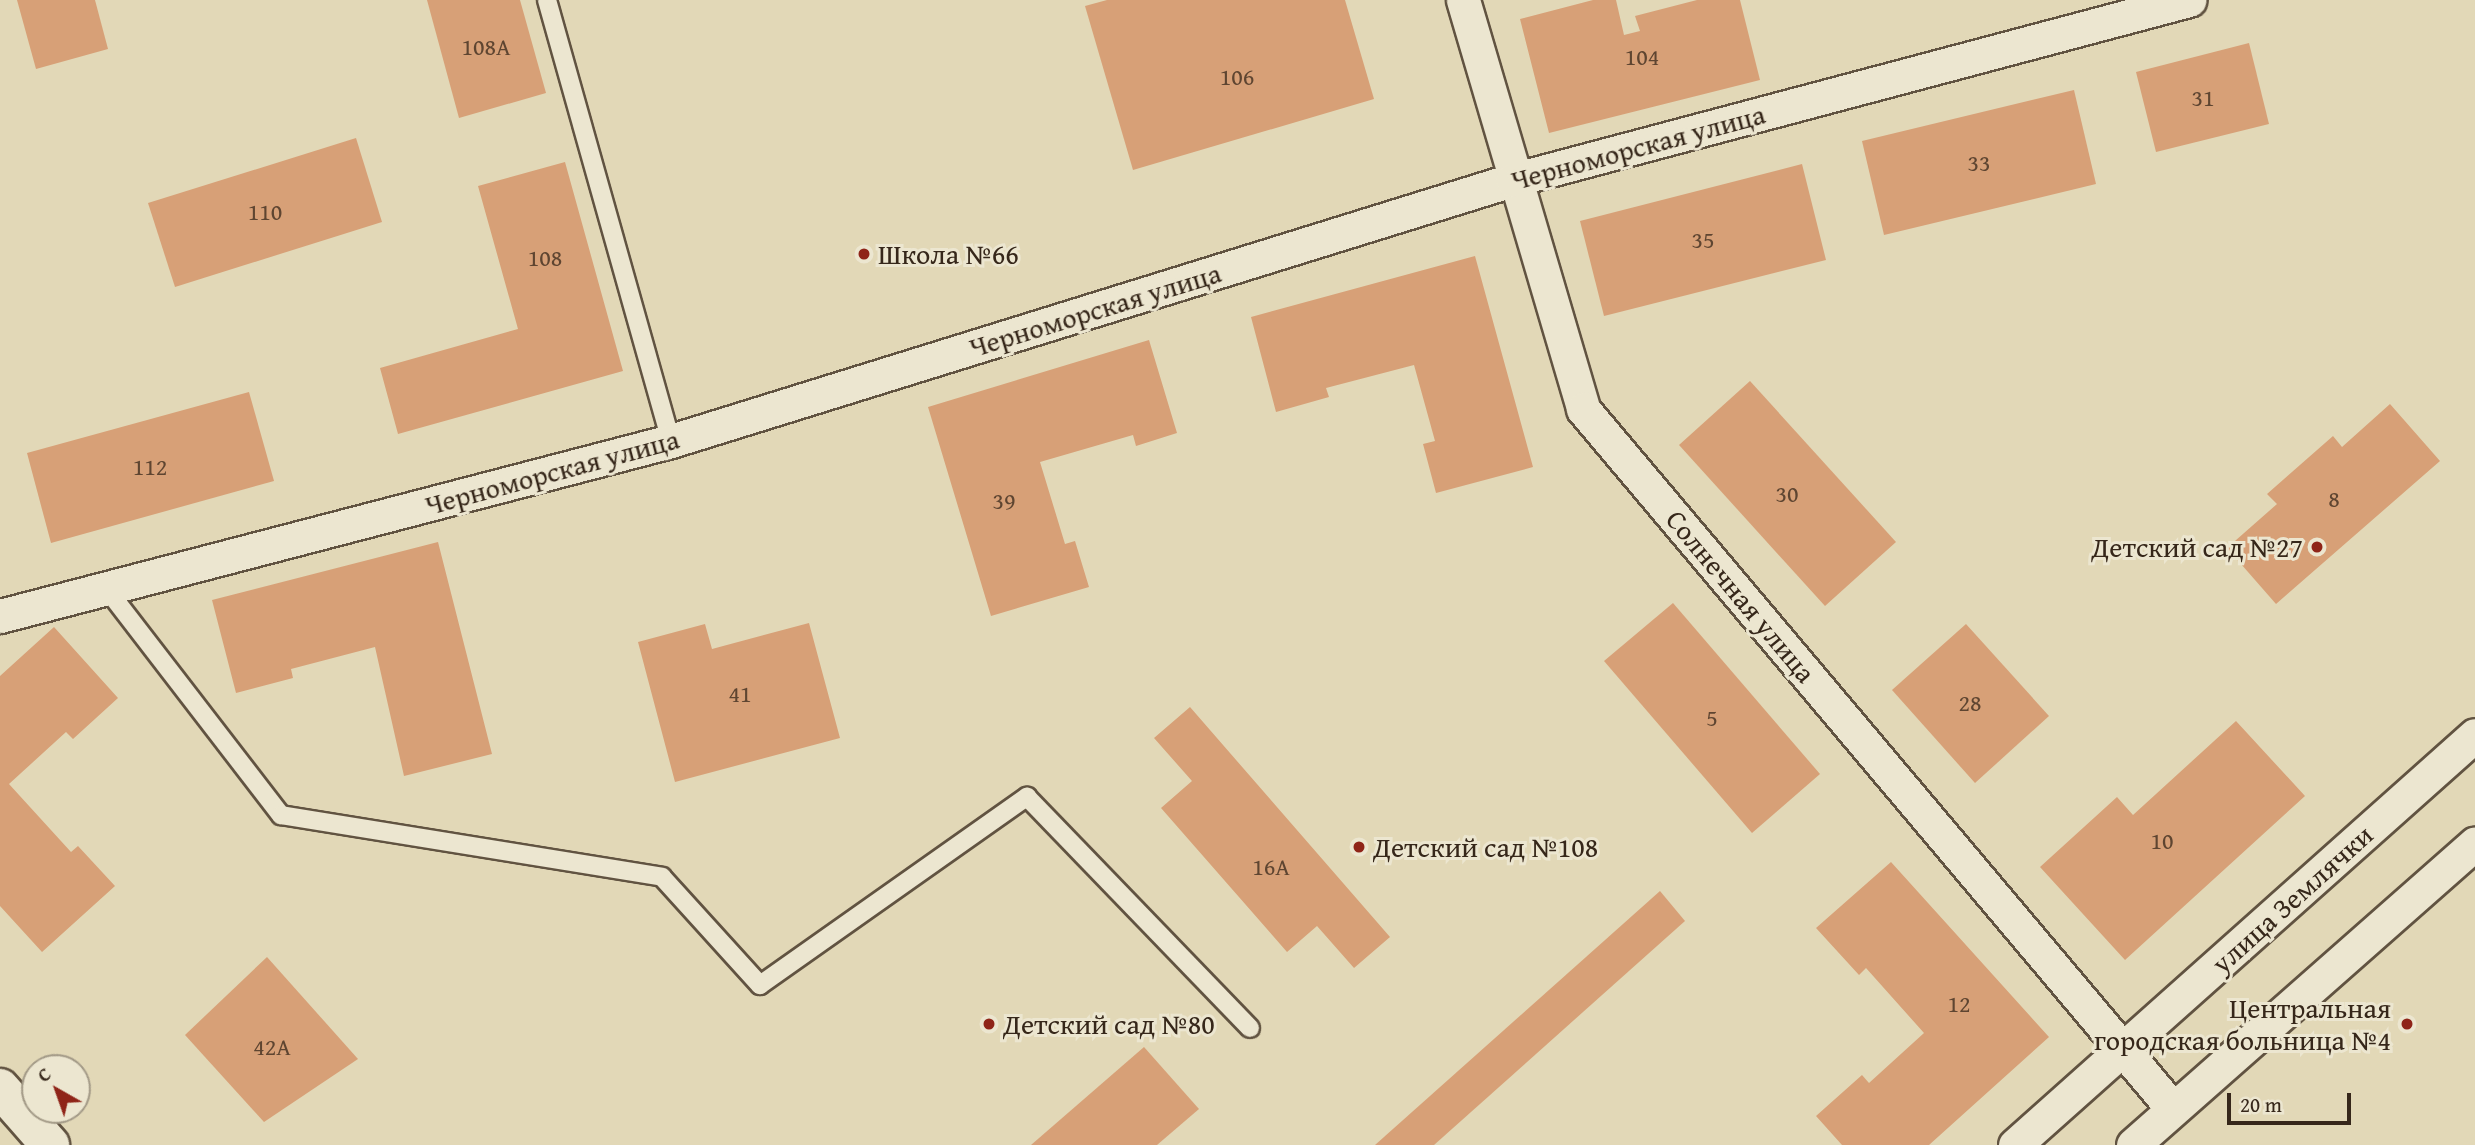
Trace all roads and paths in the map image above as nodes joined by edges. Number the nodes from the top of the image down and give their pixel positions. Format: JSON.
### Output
{"nodes":[{"id":1,"x":547,"y":0,"type":"edge"},
{"id":2,"x":1463,"y":0,"type":"edge"},
{"id":3,"x":2189,"y":0,"type":"edge"},
{"id":4,"x":1511,"y":180,"type":"junction"},
{"id":5,"x":671,"y":441,"type":"junction"},
{"id":6,"x":107,"y":588,"type":"junction"},
{"id":7,"x":0,"y":616,"type":"edge"},
{"id":8,"x":2475,"y":735,"type":"edge"},
{"id":9,"x":2475,"y":844,"type":"edge"},
{"id":10,"x":1250,"y":1028,"type":"dead end"},
{"id":11,"x":2123,"y":1050,"type":"junction"},
{"id":12,"x":0,"y":1088,"type":"edge"},
{"id":13,"x":2173,"y":1110,"type":"junction"},
{"id":14,"x":50,"y":1145,"type":"edge"},
{"id":15,"x":2015,"y":1145,"type":"edge"},
{"id":16,"x":2133,"y":1145,"type":"edge"}],
"edges":[{"from":1,"to":5,"type":"lane"},
{"from":2,"to":4,"type":"street","name":"Солнечная улица"},
{"from":3,"to":4,"type":"street","name":"Черноморская улица"},
{"from":4,"to":5,"type":"street","name":"Черноморская улица"},
{"from":4,"to":11,"type":"street","name":"Солнечная улица"},
{"from":5,"to":6,"type":"street","name":"Черноморская улица"},
{"from":6,"to":7,"type":"street","name":"Черноморская улица"},
{"from":6,"to":10,"type":"lane"},
{"from":8,"to":11,"type":"street","name":"улица Землячки"},
{"from":9,"to":13,"type":"street"},
{"from":11,"to":13,"type":"street","name":"Солнечная улица"},
{"from":11,"to":15,"type":"street","name":"улица Землячки"},
{"from":12,"to":14,"type":"main road"},
{"from":13,"to":16,"type":"street"}]}
